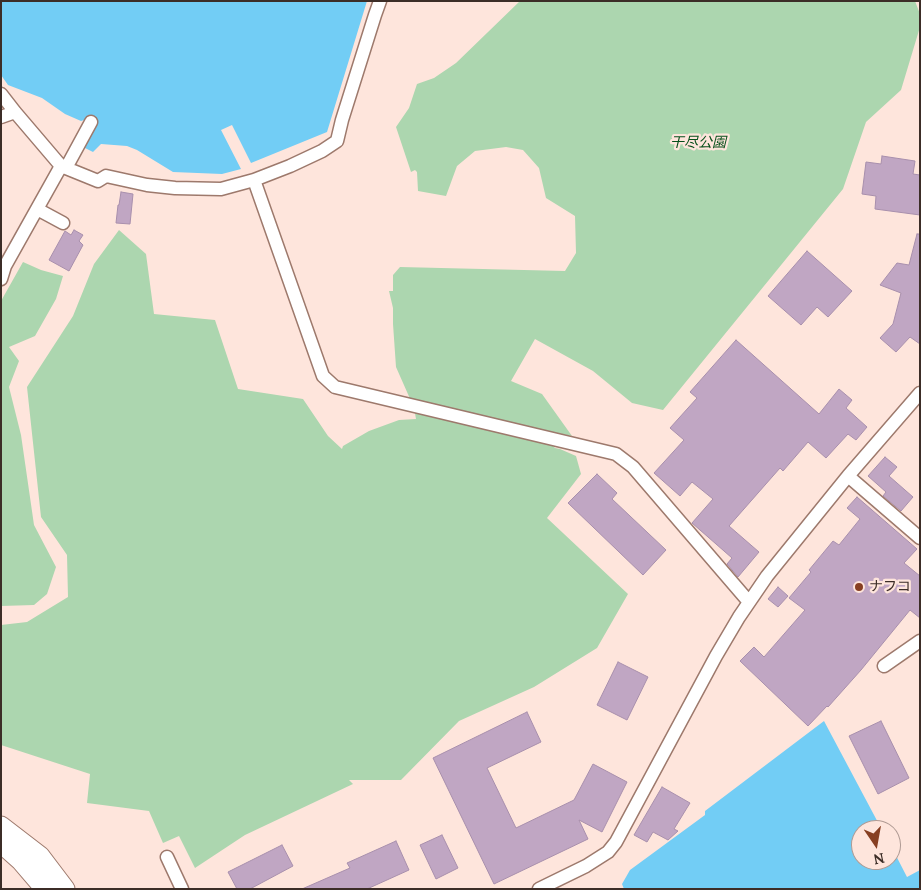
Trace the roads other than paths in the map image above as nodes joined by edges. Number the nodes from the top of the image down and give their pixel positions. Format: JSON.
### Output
{"nodes":[{"id":1,"x":380,"y":1,"type":"edge"},
{"id":2,"x":1,"y":94,"type":"edge"},
{"id":3,"x":15,"y":112,"type":"junction"},
{"id":4,"x":1,"y":117,"type":"edge"},
{"id":5,"x":91,"y":122,"type":"dead end"},
{"id":6,"x":64,"y":167,"type":"junction"},
{"id":7,"x":254,"y":180,"type":"junction"},
{"id":8,"x":37,"y":209,"type":"junction"},
{"id":9,"x":63,"y":223,"type":"dead end"},
{"id":10,"x":3,"y":265,"type":"edge"},
{"id":11,"x":1,"y":279,"type":"edge"},
{"id":12,"x":920,"y":393,"type":"edge"},
{"id":13,"x":848,"y":476,"type":"junction"},
{"id":14,"x":920,"y":538,"type":"edge"},
{"id":15,"x":749,"y":602,"type":"junction"},
{"id":16,"x":920,"y":641,"type":"edge"},
{"id":17,"x":884,"y":666,"type":"dead end"},
{"id":18,"x":1,"y":826,"type":"edge"},
{"id":19,"x":1,"y":843,"type":"edge"},
{"id":20,"x":167,"y":857,"type":"dead end"},
{"id":21,"x":45,"y":889,"type":"edge"},
{"id":22,"x":65,"y":889,"type":"edge"},
{"id":23,"x":182,"y":889,"type":"edge"},
{"id":24,"x":539,"y":889,"type":"edge"}],
"edges":[{"from":1,"to":7,"type":"street"},
{"from":2,"to":3,"type":"street"},
{"from":3,"to":4,"type":"street"},
{"from":3,"to":6,"type":"street"},
{"from":5,"to":6,"type":"street"},
{"from":6,"to":7,"type":"street"},
{"from":6,"to":8,"type":"street"},
{"from":7,"to":15,"type":"street"},
{"from":8,"to":9,"type":"street"},
{"from":8,"to":10,"type":"street"},
{"from":10,"to":11,"type":"street"},
{"from":12,"to":13,"type":"street"},
{"from":13,"to":14,"type":"street"},
{"from":13,"to":15,"type":"street"},
{"from":15,"to":24,"type":"street"},
{"from":16,"to":17,"type":"street"},
{"from":18,"to":22,"type":"highway"},
{"from":19,"to":21,"type":"highway"},
{"from":20,"to":23,"type":"street"}]}
